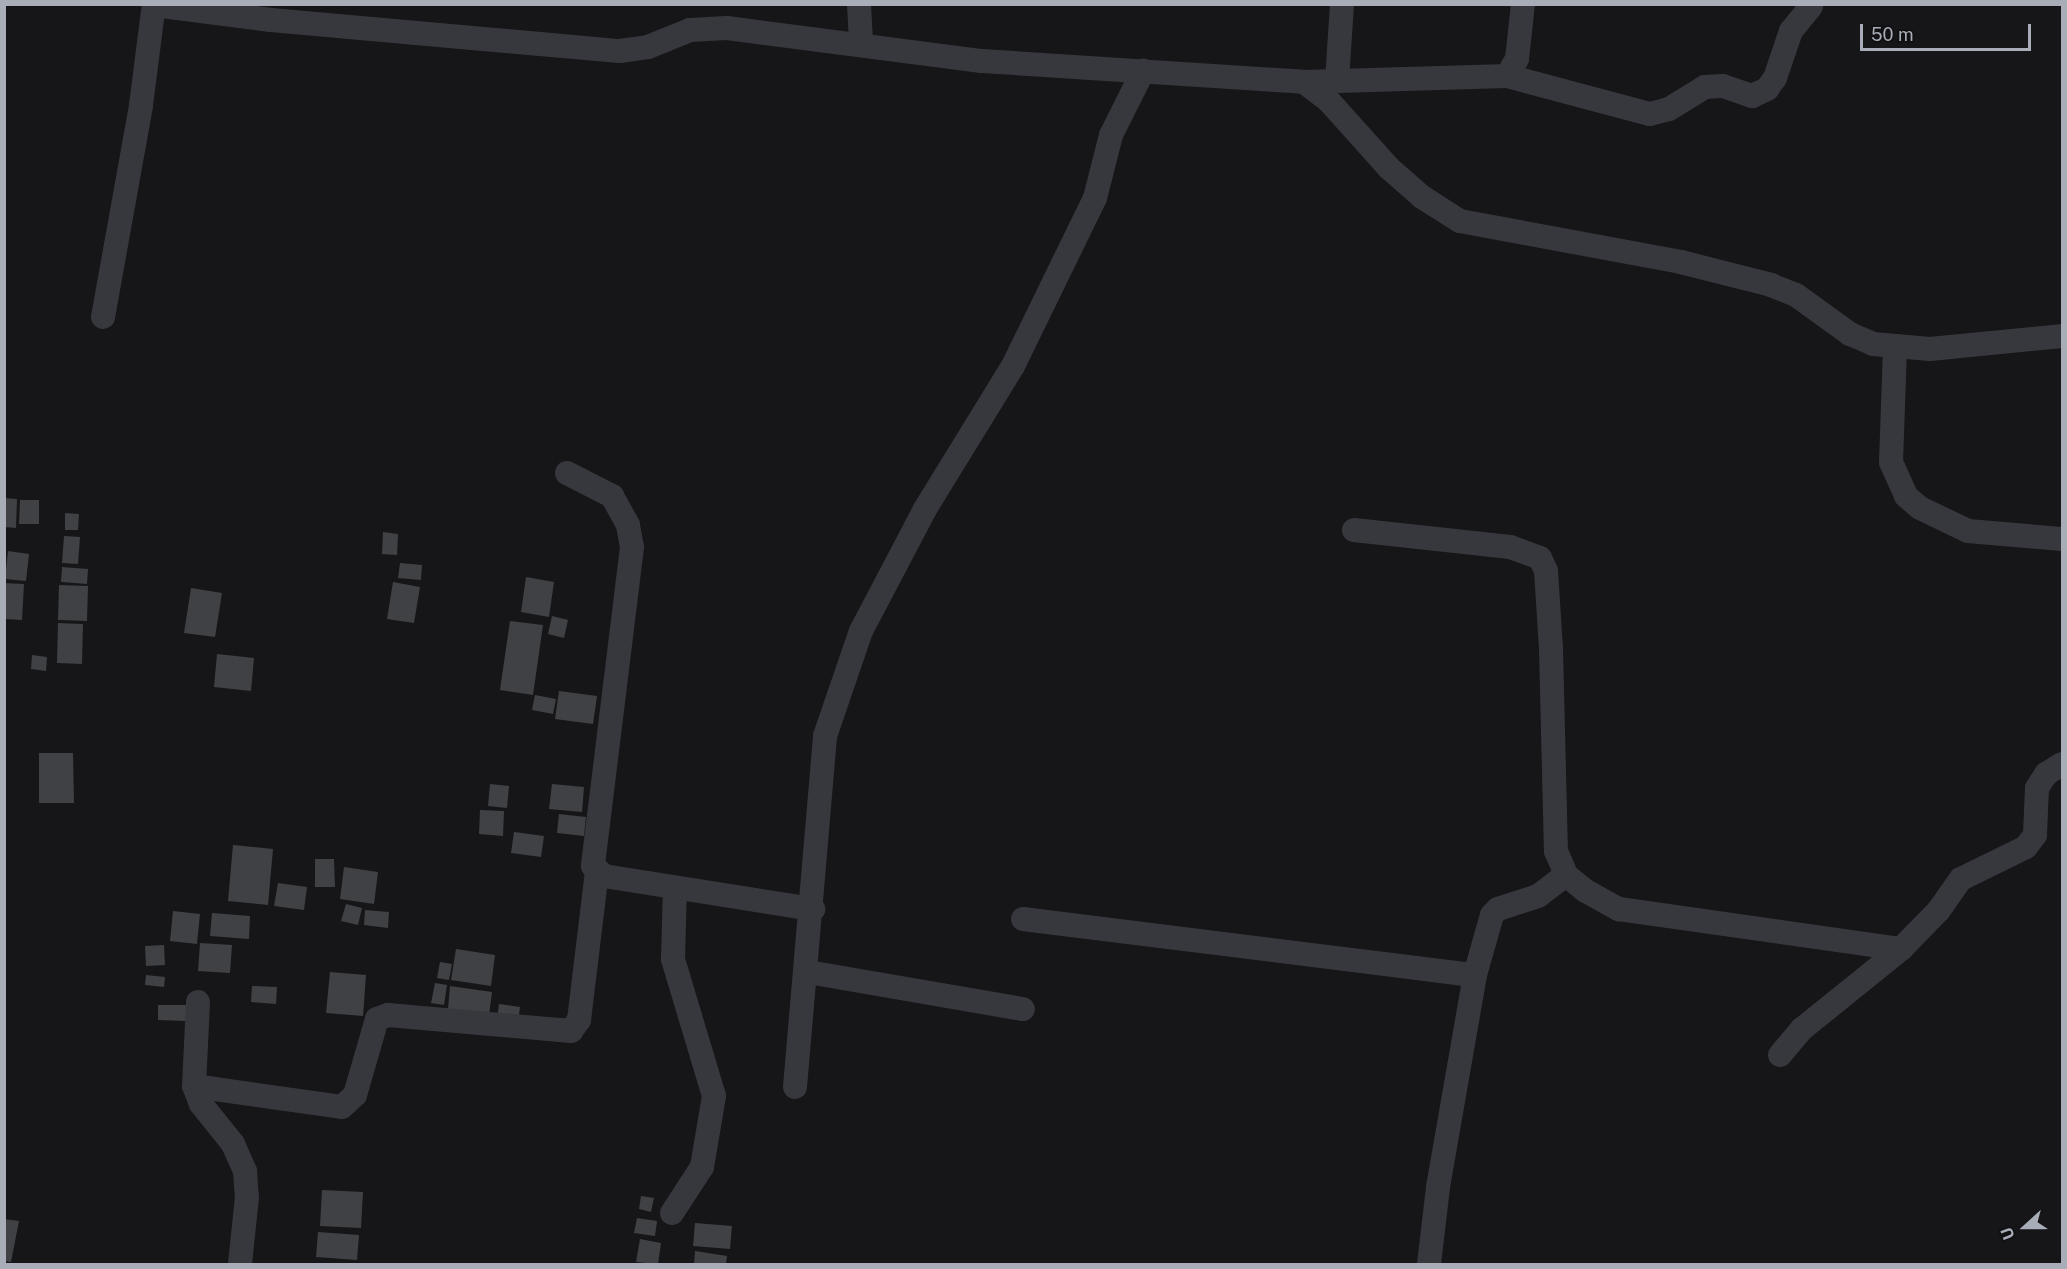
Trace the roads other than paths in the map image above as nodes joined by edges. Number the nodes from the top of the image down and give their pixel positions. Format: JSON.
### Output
{"nodes":[{"id":1,"x":859,"y":4,"type":"edge"},
{"id":2,"x":1342,"y":4,"type":"edge"},
{"id":3,"x":1523,"y":4,"type":"edge"},
{"id":4,"x":154,"y":5,"type":"edge"},
{"id":5,"x":1811,"y":6,"type":"dead end"},
{"id":6,"x":861,"y":43,"type":"junction"},
{"id":7,"x":1143,"y":71,"type":"junction"},
{"id":8,"x":1507,"y":76,"type":"junction"},
{"id":9,"x":1337,"y":80,"type":"junction"},
{"id":10,"x":1304,"y":82,"type":"junction"},
{"id":11,"x":103,"y":317,"type":"dead end"},
{"id":12,"x":2062,"y":336,"type":"edge"},
{"id":13,"x":1895,"y":348,"type":"junction"},
{"id":14,"x":567,"y":473,"type":"dead end"},
{"id":15,"x":1354,"y":530,"type":"dead end"},
{"id":16,"x":2062,"y":539,"type":"edge"},
{"id":17,"x":2062,"y":764,"type":"edge"},
{"id":18,"x":597,"y":872,"type":"junction"},
{"id":19,"x":1566,"y":875,"type":"junction"},
{"id":20,"x":675,"y":888,"type":"junction"},
{"id":21,"x":813,"y":909,"type":"junction"},
{"id":22,"x":1023,"y":919,"type":"dead end"},
{"id":23,"x":1901,"y":949,"type":"junction"},
{"id":24,"x":808,"y":972,"type":"junction"},
{"id":25,"x":1475,"y":975,"type":"junction"},
{"id":26,"x":198,"y":1002,"type":"dead end"},
{"id":27,"x":1023,"y":1009,"type":"dead end"},
{"id":28,"x":1780,"y":1055,"type":"dead end"},
{"id":29,"x":194,"y":1086,"type":"junction"},
{"id":30,"x":795,"y":1087,"type":"dead end"},
{"id":31,"x":672,"y":1213,"type":"dead end"},
{"id":32,"x":240,"y":1264,"type":"edge"},
{"id":33,"x":1429,"y":1264,"type":"edge"}],
"edges":[{"from":1,"to":6,"type":"street"},
{"from":2,"to":9,"type":"street"},
{"from":3,"to":8,"type":"street"},
{"from":4,"to":6,"type":"street"},
{"from":4,"to":11,"type":"street"},
{"from":5,"to":8,"type":"street"},
{"from":6,"to":7,"type":"street"},
{"from":7,"to":10,"type":"street"},
{"from":7,"to":21,"type":"street"},
{"from":8,"to":9,"type":"street"},
{"from":9,"to":10,"type":"street"},
{"from":10,"to":13,"type":"street"},
{"from":12,"to":13,"type":"street"},
{"from":13,"to":16,"type":"street"},
{"from":14,"to":18,"type":"street"},
{"from":15,"to":19,"type":"street"},
{"from":17,"to":23,"type":"street"},
{"from":18,"to":20,"type":"street"},
{"from":18,"to":29,"type":"street"},
{"from":19,"to":23,"type":"street"},
{"from":19,"to":25,"type":"street"},
{"from":20,"to":21,"type":"street"},
{"from":20,"to":31,"type":"street"},
{"from":21,"to":24,"type":"street"},
{"from":22,"to":25,"type":"street"},
{"from":23,"to":28,"type":"street"},
{"from":24,"to":27,"type":"street"},
{"from":24,"to":30,"type":"street"},
{"from":25,"to":33,"type":"street"},
{"from":26,"to":29,"type":"street"},
{"from":29,"to":32,"type":"street"}]}
